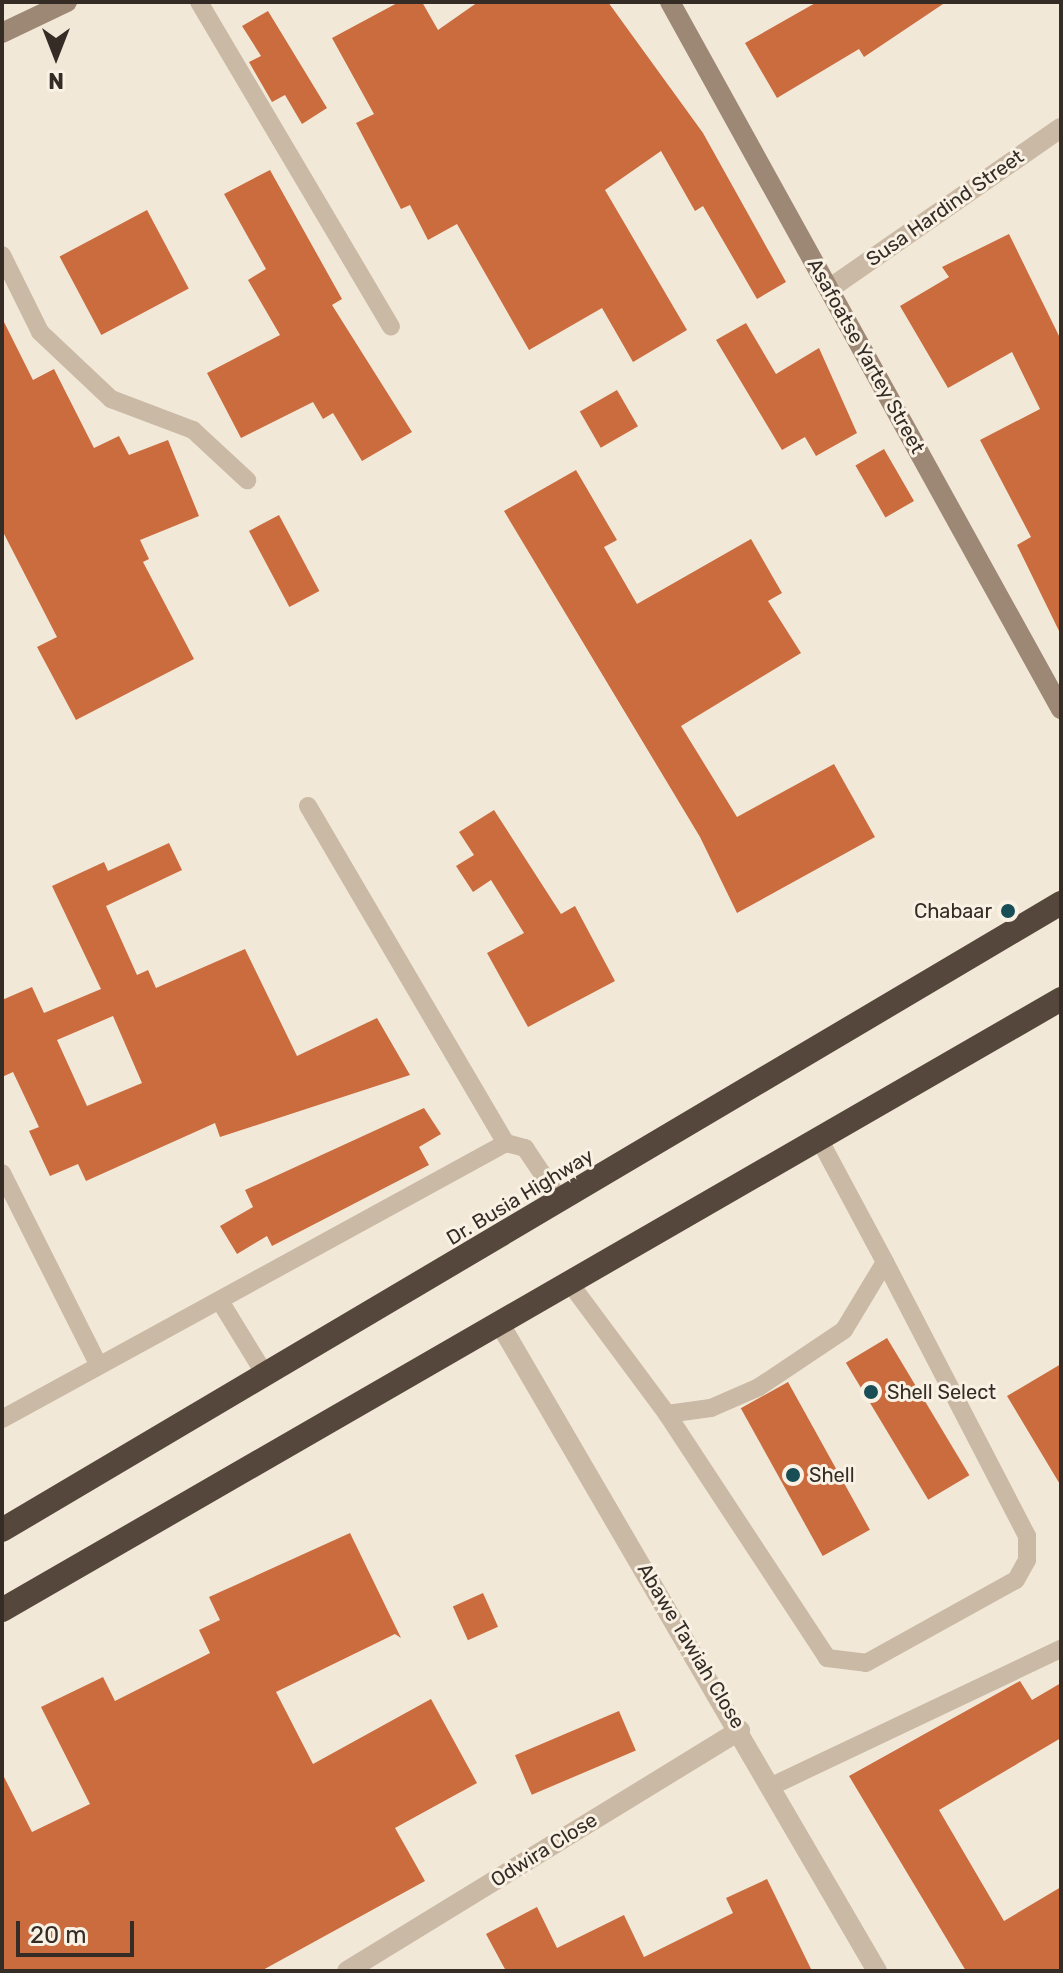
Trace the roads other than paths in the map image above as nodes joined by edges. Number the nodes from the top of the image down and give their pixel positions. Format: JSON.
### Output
{"nodes":[{"id":1,"x":67,"y":2,"type":"edge"},
{"id":2,"x":199,"y":2,"type":"edge"},
{"id":3,"x":670,"y":2,"type":"edge"},
{"id":4,"x":2,"y":33,"type":"edge"},
{"id":5,"x":1061,"y":128,"type":"edge"},
{"id":6,"x":2,"y":255,"type":"edge"},
{"id":7,"x":829,"y":289,"type":"junction"},
{"id":8,"x":391,"y":327,"type":"dead end"},
{"id":9,"x":247,"y":480,"type":"dead end"},
{"id":10,"x":1061,"y":709,"type":"edge"},
{"id":11,"x":308,"y":806,"type":"dead end"},
{"id":12,"x":1061,"y":903,"type":"edge"},
{"id":13,"x":1061,"y":999,"type":"edge"},
{"id":14,"x":818,"y":1137,"type":"junction"},
{"id":15,"x":506,"y":1143,"type":"junction"},
{"id":16,"x":2,"y":1173,"type":"edge"},
{"id":17,"x":560,"y":1200,"type":"junction"},
{"id":18,"x":885,"y":1262,"type":"junction"},
{"id":19,"x":569,"y":1282,"type":"junction"},
{"id":20,"x":220,"y":1301,"type":"junction"},
{"id":21,"x":500,"y":1324,"type":"junction"},
{"id":22,"x":98,"y":1364,"type":"junction"},
{"id":23,"x":266,"y":1376,"type":"junction"},
{"id":24,"x":667,"y":1414,"type":"junction"},
{"id":25,"x":2,"y":1419,"type":"edge"},
{"id":26,"x":2,"y":1530,"type":"edge"},
{"id":27,"x":2,"y":1610,"type":"edge"},
{"id":28,"x":1061,"y":1649,"type":"edge"},
{"id":29,"x":740,"y":1730,"type":"junction"},
{"id":30,"x":772,"y":1786,"type":"junction"},
{"id":31,"x":347,"y":1971,"type":"edge"},
{"id":32,"x":877,"y":1971,"type":"edge"}],
"edges":[{"from":1,"to":4,"type":"street"},
{"from":2,"to":8,"type":"lane"},
{"from":3,"to":7,"type":"street","name":"Asafoatse Yartey Street"},
{"from":5,"to":7,"type":"street","name":"Susa Hardind Street"},
{"from":6,"to":9,"type":"lane"},
{"from":7,"to":10,"type":"street","name":"Asafoatse Yartey Street"},
{"from":11,"to":15,"type":"lane"},
{"from":12,"to":17,"type":"highway","name":"Dr. Busia Highway"},
{"from":13,"to":14,"type":"highway"},
{"from":14,"to":18,"type":"lane"},
{"from":14,"to":19,"type":"highway"},
{"from":15,"to":17,"type":"lane"},
{"from":15,"to":20,"type":"lane"},
{"from":16,"to":22,"type":"lane"},
{"from":17,"to":23,"type":"highway","name":"Dr. Busia Highway"},
{"from":18,"to":24,"type":"lane"},
{"from":18,"to":24,"type":"lane"},
{"from":19,"to":21,"type":"highway"},
{"from":19,"to":24,"type":"lane"},
{"from":20,"to":22,"type":"lane"},
{"from":20,"to":23,"type":"lane"},
{"from":21,"to":27,"type":"highway"},
{"from":21,"to":29,"type":"street","name":"Abawe Tawiah Close"},
{"from":22,"to":25,"type":"lane"},
{"from":23,"to":26,"type":"highway","name":"Dr. Busia Highway"},
{"from":28,"to":30,"type":"lane"},
{"from":29,"to":30,"type":"street","name":"Abawe Tawiah Close"},
{"from":29,"to":31,"type":"street","name":"Odwira Close"},
{"from":30,"to":32,"type":"street","name":"Abawe Tawiah Close"}]}
